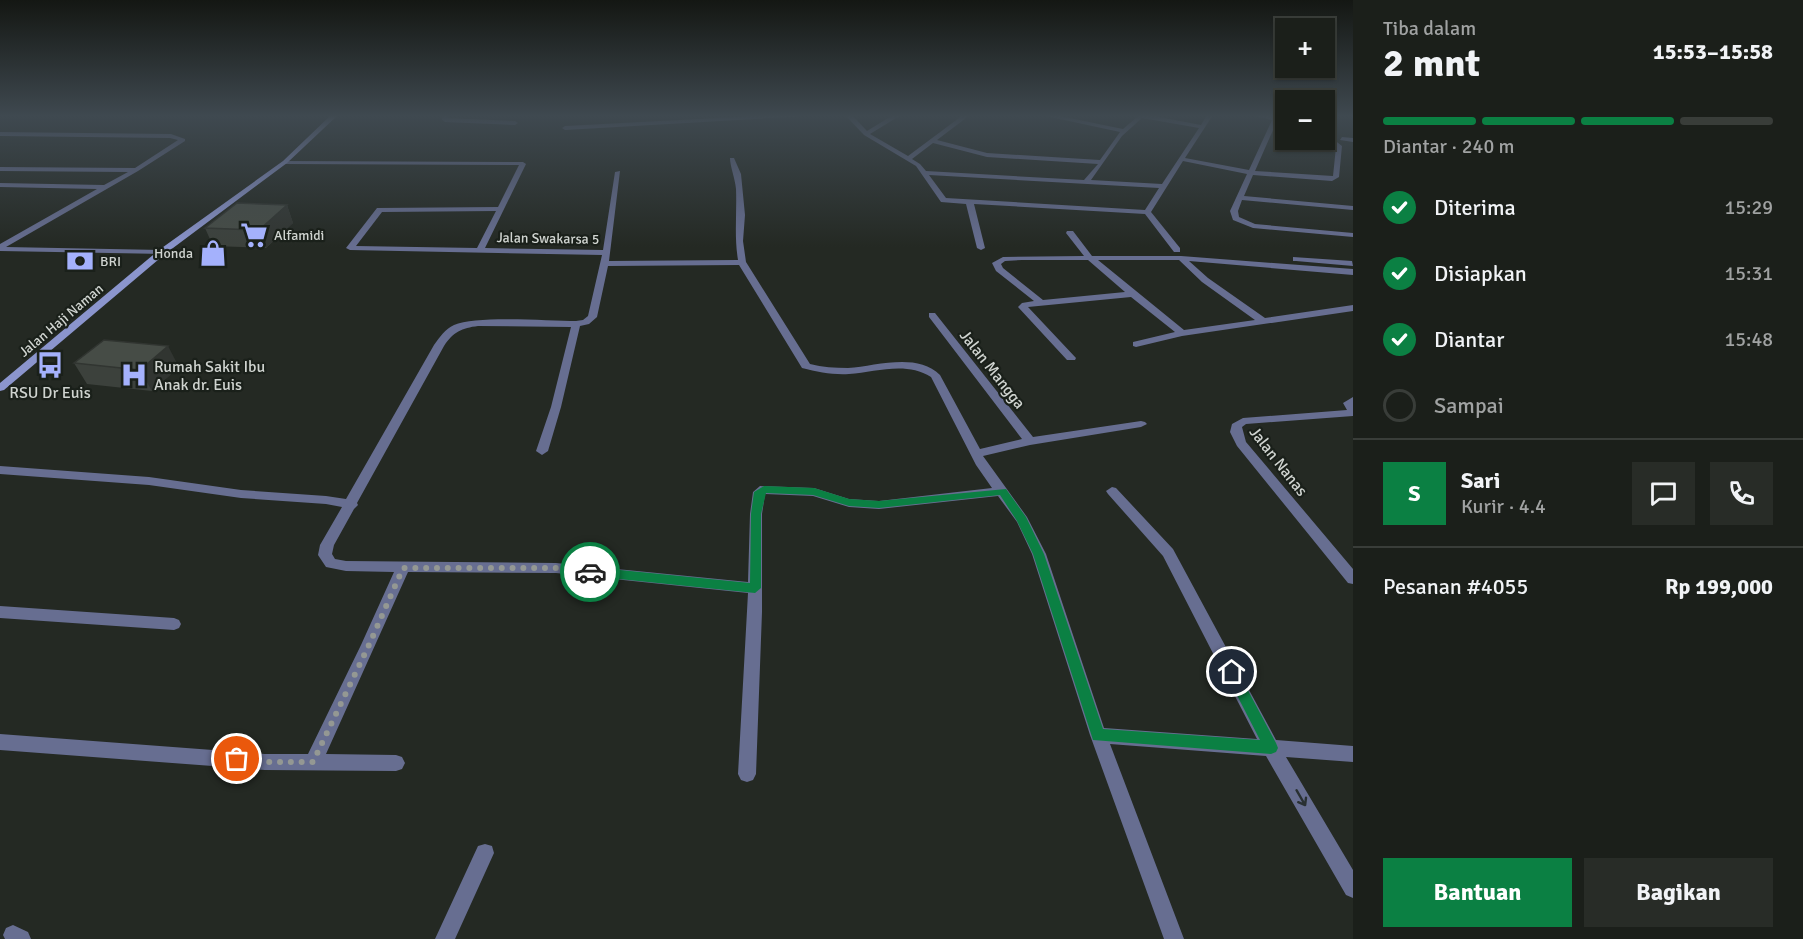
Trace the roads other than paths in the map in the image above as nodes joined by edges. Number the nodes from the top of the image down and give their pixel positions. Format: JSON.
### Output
{"nodes":[{"id":1,"x":154,"y":159,"type":"edge"},
{"id":2,"x":288,"y":159,"type":"edge"},
{"id":3,"x":732,"y":159,"type":"dead end"},
{"id":4,"x":910,"y":159,"type":"edge"},
{"id":5,"x":1050,"y":159,"type":"edge"},
{"id":6,"x":1104,"y":159,"type":"edge"},
{"id":7,"x":1182,"y":159,"type":"joint"},
{"id":8,"x":1258,"y":159,"type":"edge"},
{"id":9,"x":1338,"y":159,"type":"edge"},
{"id":10,"x":285,"y":162,"type":"junction"},
{"id":11,"x":1102,"y":162,"type":"junction"},
{"id":12,"x":0,"y":169,"type":"edge"},
{"id":13,"x":14,"y":169,"type":"junction"},
{"id":14,"x":136,"y":170,"type":"junction"},
{"id":15,"x":618,"y":172,"type":"dead end"},
{"id":16,"x":926,"y":173,"type":"junction"},
{"id":17,"x":1252,"y":174,"type":"junction"},
{"id":18,"x":0,"y":176,"type":"edge"},
{"id":19,"x":1085,"y":183,"type":"junction"},
{"id":20,"x":0,"y":185,"type":"edge"},
{"id":21,"x":1164,"y":186,"type":"junction"},
{"id":22,"x":106,"y":187,"type":"junction"},
{"id":23,"x":1242,"y":198,"type":"junction"},
{"id":24,"x":970,"y":203,"type":"junction"},
{"id":25,"x":1353,"y":208,"type":"edge"},
{"id":26,"x":502,"y":209,"type":"junction"},
{"id":27,"x":1147,"y":212,"type":"junction"},
{"id":28,"x":1071,"y":233,"type":"dead end"},
{"id":29,"x":1353,"y":235,"type":"edge"},
{"id":30,"x":0,"y":248,"type":"edge"},
{"id":31,"x":981,"y":248,"type":"dead end"},
{"id":32,"x":480,"y":250,"type":"junction"},
{"id":33,"x":162,"y":252,"type":"junction"},
{"id":34,"x":607,"y":253,"type":"junction"},
{"id":35,"x":1179,"y":254,"type":"junction"},
{"id":36,"x":1089,"y":257,"type":"junction"},
{"id":37,"x":1296,"y":259,"type":"dead end"},
{"id":38,"x":742,"y":262,"type":"junction"},
{"id":39,"x":603,"y":264,"type":"junction"},
{"id":40,"x":1353,"y":264,"type":"edge"},
{"id":41,"x":1353,"y":272,"type":"edge"},
{"id":42,"x":1133,"y":294,"type":"junction"},
{"id":43,"x":1041,"y":303,"type":"junction"},
{"id":44,"x":1353,"y":308,"type":"edge"},
{"id":45,"x":932,"y":315,"type":"dead end"},
{"id":46,"x":1263,"y":321,"type":"junction"},
{"id":47,"x":576,"y":324,"type":"junction"},
{"id":48,"x":1182,"y":333,"type":"junction"},
{"id":49,"x":1136,"y":344,"type":"dead end"},
{"id":50,"x":1071,"y":358,"type":"dead end"},
{"id":51,"x":0,"y":388,"type":"edge"},
{"id":52,"x":1353,"y":400,"type":"edge"},
{"id":53,"x":1353,"y":412,"type":"edge"},
{"id":54,"x":1141,"y":424,"type":"dead end"},
{"id":55,"x":1030,"y":441,"type":"junction"},
{"id":56,"x":542,"y":451,"type":"dead end"},
{"id":57,"x":976,"y":454,"type":"junction"},
{"id":58,"x":0,"y":470,"type":"edge"},
{"id":59,"x":1112,"y":490,"type":"dead end"},
{"id":60,"x":1003,"y":491,"type":"junction"},
{"id":61,"x":352,"y":505,"type":"junction"},
{"id":62,"x":403,"y":568,"type":"junction"},
{"id":63,"x":1353,"y":579,"type":"edge"},
{"id":64,"x":755,"y":588,"type":"junction"},
{"id":65,"x":0,"y":612,"type":"edge"},
{"id":66,"x":174,"y":624,"type":"dead end"},
{"id":67,"x":1098,"y":735,"type":"junction"},
{"id":68,"x":0,"y":742,"type":"edge"},
{"id":69,"x":1271,"y":748,"type":"junction"},
{"id":70,"x":1353,"y":753,"type":"edge"},
{"id":71,"x":313,"y":762,"type":"junction"},
{"id":72,"x":396,"y":763,"type":"dead end"},
{"id":73,"x":747,"y":774,"type":"dead end"},
{"id":74,"x":485,"y":854,"type":"dead end"},
{"id":75,"x":1353,"y":888,"type":"edge"},
{"id":76,"x":445,"y":939,"type":"edge"},
{"id":77,"x":1173,"y":939,"type":"edge"}],
"edges":[{"from":1,"to":14,"type":"street"},
{"from":2,"to":10,"type":"street","name":"Jalan Haji Naman"},
{"from":3,"to":38,"type":"street"},
{"from":4,"to":16,"type":"street"},
{"from":5,"to":11,"type":"street"},
{"from":6,"to":11,"type":"street"},
{"from":7,"to":17,"type":"street"},
{"from":7,"to":21,"type":"street"},
{"from":8,"to":17,"type":"street"},
{"from":9,"to":17,"type":"street"},
{"from":10,"to":26,"type":"street"},
{"from":10,"to":33,"type":"street","name":"Jalan Haji Naman"},
{"from":11,"to":19,"type":"street"},
{"from":12,"to":13,"type":"street"},
{"from":13,"to":14,"type":"street"},
{"from":13,"to":18,"type":"street"},
{"from":14,"to":22,"type":"street"},
{"from":15,"to":34,"type":"street","name":"Jalan Swakarsa 5"},
{"from":16,"to":19,"type":"street"},
{"from":16,"to":24,"type":"street"},
{"from":17,"to":23,"type":"street"},
{"from":19,"to":21,"type":"street"},
{"from":20,"to":22,"type":"street"},
{"from":21,"to":27,"type":"street"},
{"from":22,"to":30,"type":"street"},
{"from":23,"to":25,"type":"street"},
{"from":23,"to":29,"type":"street"},
{"from":24,"to":27,"type":"street"},
{"from":24,"to":31,"type":"street"},
{"from":26,"to":32,"type":"street"},
{"from":26,"to":32,"type":"street","name":"Jalan Swakarsa 5"},
{"from":27,"to":35,"type":"street"},
{"from":28,"to":36,"type":"street"},
{"from":30,"to":33,"type":"street"},
{"from":32,"to":34,"type":"street","name":"Jalan Swakarsa 5"},
{"from":33,"to":51,"type":"street","name":"Jalan Haji Naman"},
{"from":34,"to":39,"type":"street"},
{"from":35,"to":36,"type":"street"},
{"from":35,"to":41,"type":"street"},
{"from":35,"to":46,"type":"street"},
{"from":36,"to":42,"type":"street"},
{"from":36,"to":43,"type":"street"},
{"from":37,"to":40,"type":"street"},
{"from":38,"to":39,"type":"street"},
{"from":38,"to":57,"type":"street"},
{"from":39,"to":47,"type":"street"},
{"from":42,"to":43,"type":"street"},
{"from":42,"to":48,"type":"street"},
{"from":43,"to":50,"type":"street"},
{"from":44,"to":46,"type":"street"},
{"from":45,"to":55,"type":"street","name":"Jalan Mangga"},
{"from":46,"to":48,"type":"street"},
{"from":47,"to":56,"type":"street"},
{"from":47,"to":61,"type":"street"},
{"from":48,"to":49,"type":"street"},
{"from":52,"to":53,"type":"street"},
{"from":53,"to":63,"type":"street","name":"Jalan Nanas"},
{"from":54,"to":55,"type":"street"},
{"from":55,"to":57,"type":"street"},
{"from":57,"to":60,"type":"street"},
{"from":58,"to":61,"type":"street"},
{"from":59,"to":69,"type":"street"},
{"from":60,"to":64,"type":"street"},
{"from":60,"to":67,"type":"street"},
{"from":61,"to":62,"type":"street"},
{"from":62,"to":64,"type":"street"},
{"from":62,"to":71,"type":"street"},
{"from":64,"to":73,"type":"street"},
{"from":65,"to":66,"type":"street"},
{"from":67,"to":69,"type":"street"},
{"from":67,"to":77,"type":"street"},
{"from":68,"to":71,"type":"street"},
{"from":69,"to":70,"type":"street"},
{"from":69,"to":75,"type":"street","one_way":true},
{"from":71,"to":72,"type":"street"},
{"from":74,"to":76,"type":"street"}]}
